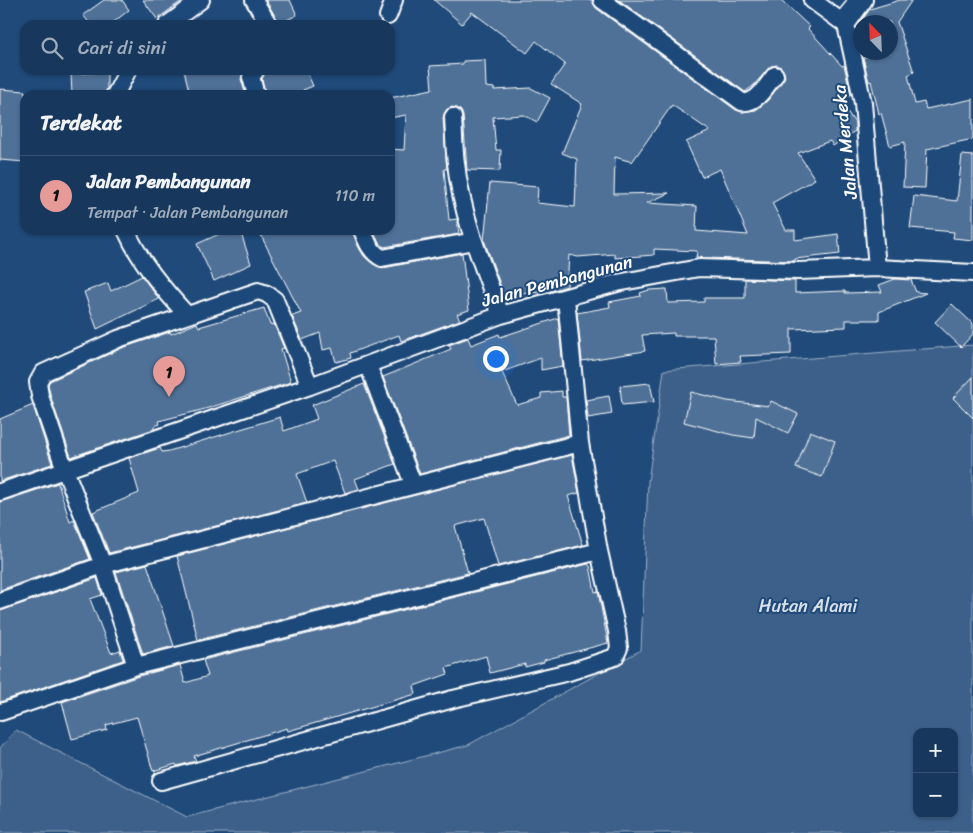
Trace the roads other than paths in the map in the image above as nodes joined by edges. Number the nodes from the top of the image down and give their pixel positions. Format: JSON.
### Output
{"nodes":[{"id":1,"x":201,"y":0,"type":"edge"},
{"id":2,"x":254,"y":0,"type":"edge"},
{"id":3,"x":394,"y":0,"type":"edge"},
{"id":4,"x":602,"y":0,"type":"edge"},
{"id":5,"x":812,"y":0,"type":"edge"},
{"id":6,"x":851,"y":0,"type":"edge"},
{"id":7,"x":864,"y":0,"type":"edge"},
{"id":8,"x":388,"y":16,"type":"dead end"},
{"id":9,"x":173,"y":20,"type":"edge"},
{"id":10,"x":266,"y":20,"type":"edge"},
{"id":11,"x":842,"y":22,"type":"junction"},
{"id":12,"x":125,"y":75,"type":"edge"},
{"id":13,"x":252,"y":75,"type":"edge"},
{"id":14,"x":774,"y":75,"type":"dead end"},
{"id":15,"x":118,"y":90,"type":"edge"},
{"id":16,"x":255,"y":90,"type":"edge"},
{"id":17,"x":454,"y":117,"type":"dead end"},
{"id":18,"x":129,"y":235,"type":"edge"},
{"id":19,"x":364,"y":235,"type":"edge"},
{"id":20,"x":474,"y":241,"type":"junction"},
{"id":21,"x":877,"y":268,"type":"junction"},
{"id":22,"x":973,"y":274,"type":"edge"},
{"id":23,"x":566,"y":298,"type":"junction"},
{"id":24,"x":187,"y":315,"type":"junction"},
{"id":25,"x":501,"y":315,"type":"junction"},
{"id":26,"x":368,"y":365,"type":"junction"},
{"id":27,"x":310,"y":386,"type":"junction"},
{"id":28,"x":580,"y":443,"type":"junction"},
{"id":29,"x":65,"y":470,"type":"junction"},
{"id":30,"x":413,"y":484,"type":"junction"},
{"id":31,"x":0,"y":492,"type":"edge"},
{"id":32,"x":599,"y":551,"type":"junction"},
{"id":33,"x":103,"y":564,"type":"junction"},
{"id":34,"x":0,"y":601,"type":"edge"},
{"id":35,"x":136,"y":666,"type":"junction"},
{"id":36,"x":1,"y":712,"type":"edge"},
{"id":37,"x":161,"y":781,"type":"dead end"}],
"edges":[{"from":1,"to":9,"type":"street"},
{"from":2,"to":10,"type":"street"},
{"from":3,"to":8,"type":"street"},
{"from":4,"to":14,"type":"street"},
{"from":5,"to":11,"type":"street"},
{"from":6,"to":11,"type":"lane"},
{"from":7,"to":11,"type":"street"},
{"from":11,"to":21,"type":"street","name":"Jalan Merdeka"},
{"from":12,"to":15,"type":"street"},
{"from":13,"to":16,"type":"street"},
{"from":17,"to":20,"type":"street"},
{"from":18,"to":24,"type":"street"},
{"from":19,"to":20,"type":"street"},
{"from":20,"to":25,"type":"street"},
{"from":21,"to":22,"type":"street","name":"Jalan Pembangunan"},
{"from":21,"to":23,"type":"street","name":"Jalan Pembangunan"},
{"from":23,"to":25,"type":"street","name":"Jalan Pembangunan"},
{"from":23,"to":28,"type":"street"},
{"from":24,"to":27,"type":"street"},
{"from":24,"to":29,"type":"street"},
{"from":25,"to":26,"type":"street","name":"Jalan Pembangunan"},
{"from":26,"to":27,"type":"street","name":"Jalan Pembangunan"},
{"from":26,"to":30,"type":"street"},
{"from":27,"to":29,"type":"street","name":"Jalan Pembangunan"},
{"from":28,"to":30,"type":"street"},
{"from":28,"to":32,"type":"street"},
{"from":29,"to":31,"type":"street","name":"Jalan Pembangunan"},
{"from":29,"to":33,"type":"street"},
{"from":30,"to":33,"type":"street"},
{"from":32,"to":35,"type":"street"},
{"from":32,"to":37,"type":"street"},
{"from":33,"to":34,"type":"street"},
{"from":33,"to":35,"type":"street"},
{"from":35,"to":36,"type":"street"}]}
